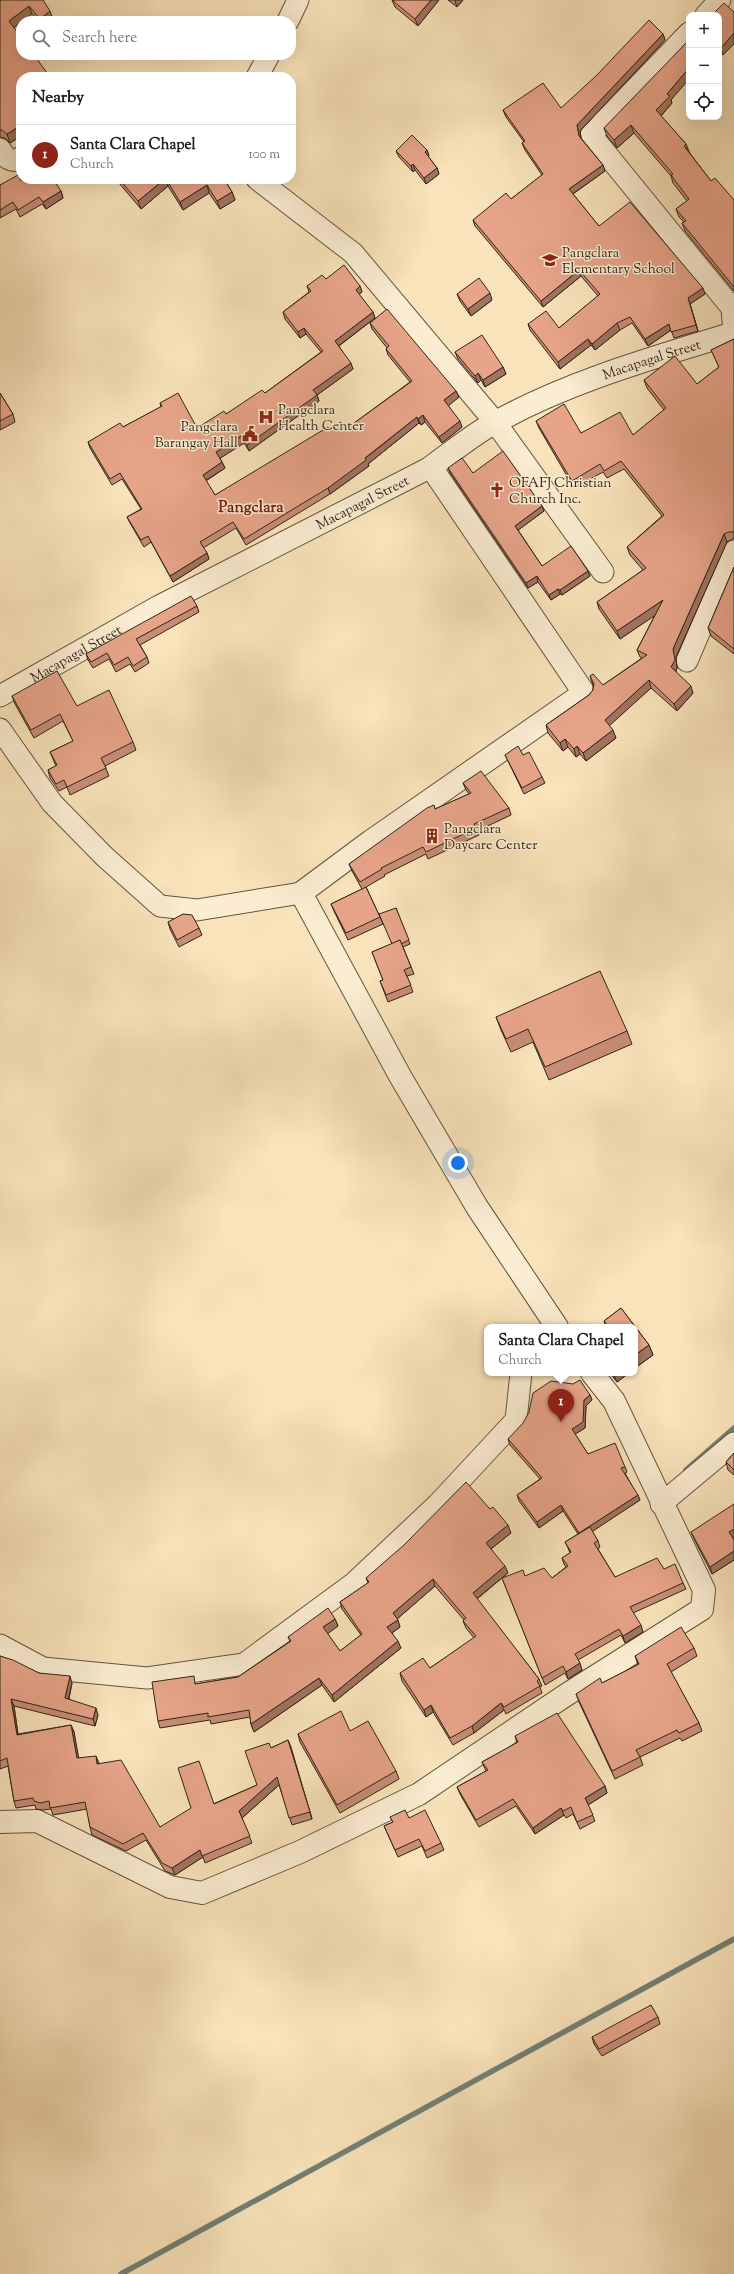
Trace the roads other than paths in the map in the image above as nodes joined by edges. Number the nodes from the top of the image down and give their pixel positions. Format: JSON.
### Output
{"nodes":[{"id":1,"x":298,"y":0,"type":"edge"},
{"id":2,"x":720,"y":0,"type":"edge"},
{"id":3,"x":709,"y":12,"type":"edge"},
{"id":4,"x":290,"y":16,"type":"edge"},
{"id":5,"x":686,"y":35,"type":"edge"},
{"id":6,"x":266,"y":60,"type":"edge"},
{"id":7,"x":260,"y":72,"type":"edge"},
{"id":8,"x":0,"y":149,"type":"edge"},
{"id":9,"x":16,"y":158,"type":"edge"},
{"id":10,"x":263,"y":184,"type":"edge"},
{"id":11,"x":734,"y":333,"type":"edge"},
{"id":12,"x":495,"y":422,"type":"junction"},
{"id":13,"x":431,"y":467,"type":"junction"},
{"id":14,"x":734,"y":551,"type":"edge"},
{"id":15,"x":603,"y":572,"type":"dead end"},
{"id":16,"x":687,"y":661,"type":"dead end"},
{"id":17,"x":0,"y":696,"type":"edge"},
{"id":18,"x":0,"y":729,"type":"edge"},
{"id":19,"x":301,"y":893,"type":"junction"},
{"id":20,"x":555,"y":1324,"type":"edge"},
{"id":21,"x":521,"y":1376,"type":"edge"},
{"id":22,"x":594,"y":1376,"type":"edge"},
{"id":23,"x":734,"y":1443,"type":"edge"},
{"id":24,"x":661,"y":1504,"type":"junction"},
{"id":25,"x":0,"y":1645,"type":"edge"},
{"id":26,"x":0,"y":1822,"type":"edge"}],
"edges":[{"from":1,"to":4,"type":"street"},
{"from":2,"to":3,"type":"street"},
{"from":5,"to":11,"type":"street"},
{"from":6,"to":7,"type":"street"},
{"from":8,"to":9,"type":"street"},
{"from":10,"to":12,"type":"street"},
{"from":11,"to":12,"type":"street","name":"Macapagal Street"},
{"from":12,"to":13,"type":"street","name":"Macapagal Street"},
{"from":12,"to":15,"type":"street"},
{"from":13,"to":17,"type":"street","name":"Macapagal Street"},
{"from":13,"to":19,"type":"street"},
{"from":14,"to":16,"type":"street"},
{"from":18,"to":19,"type":"street"},
{"from":19,"to":20,"type":"street"},
{"from":21,"to":25,"type":"street"},
{"from":22,"to":24,"type":"street"},
{"from":23,"to":24,"type":"street"},
{"from":24,"to":26,"type":"street"}]}
